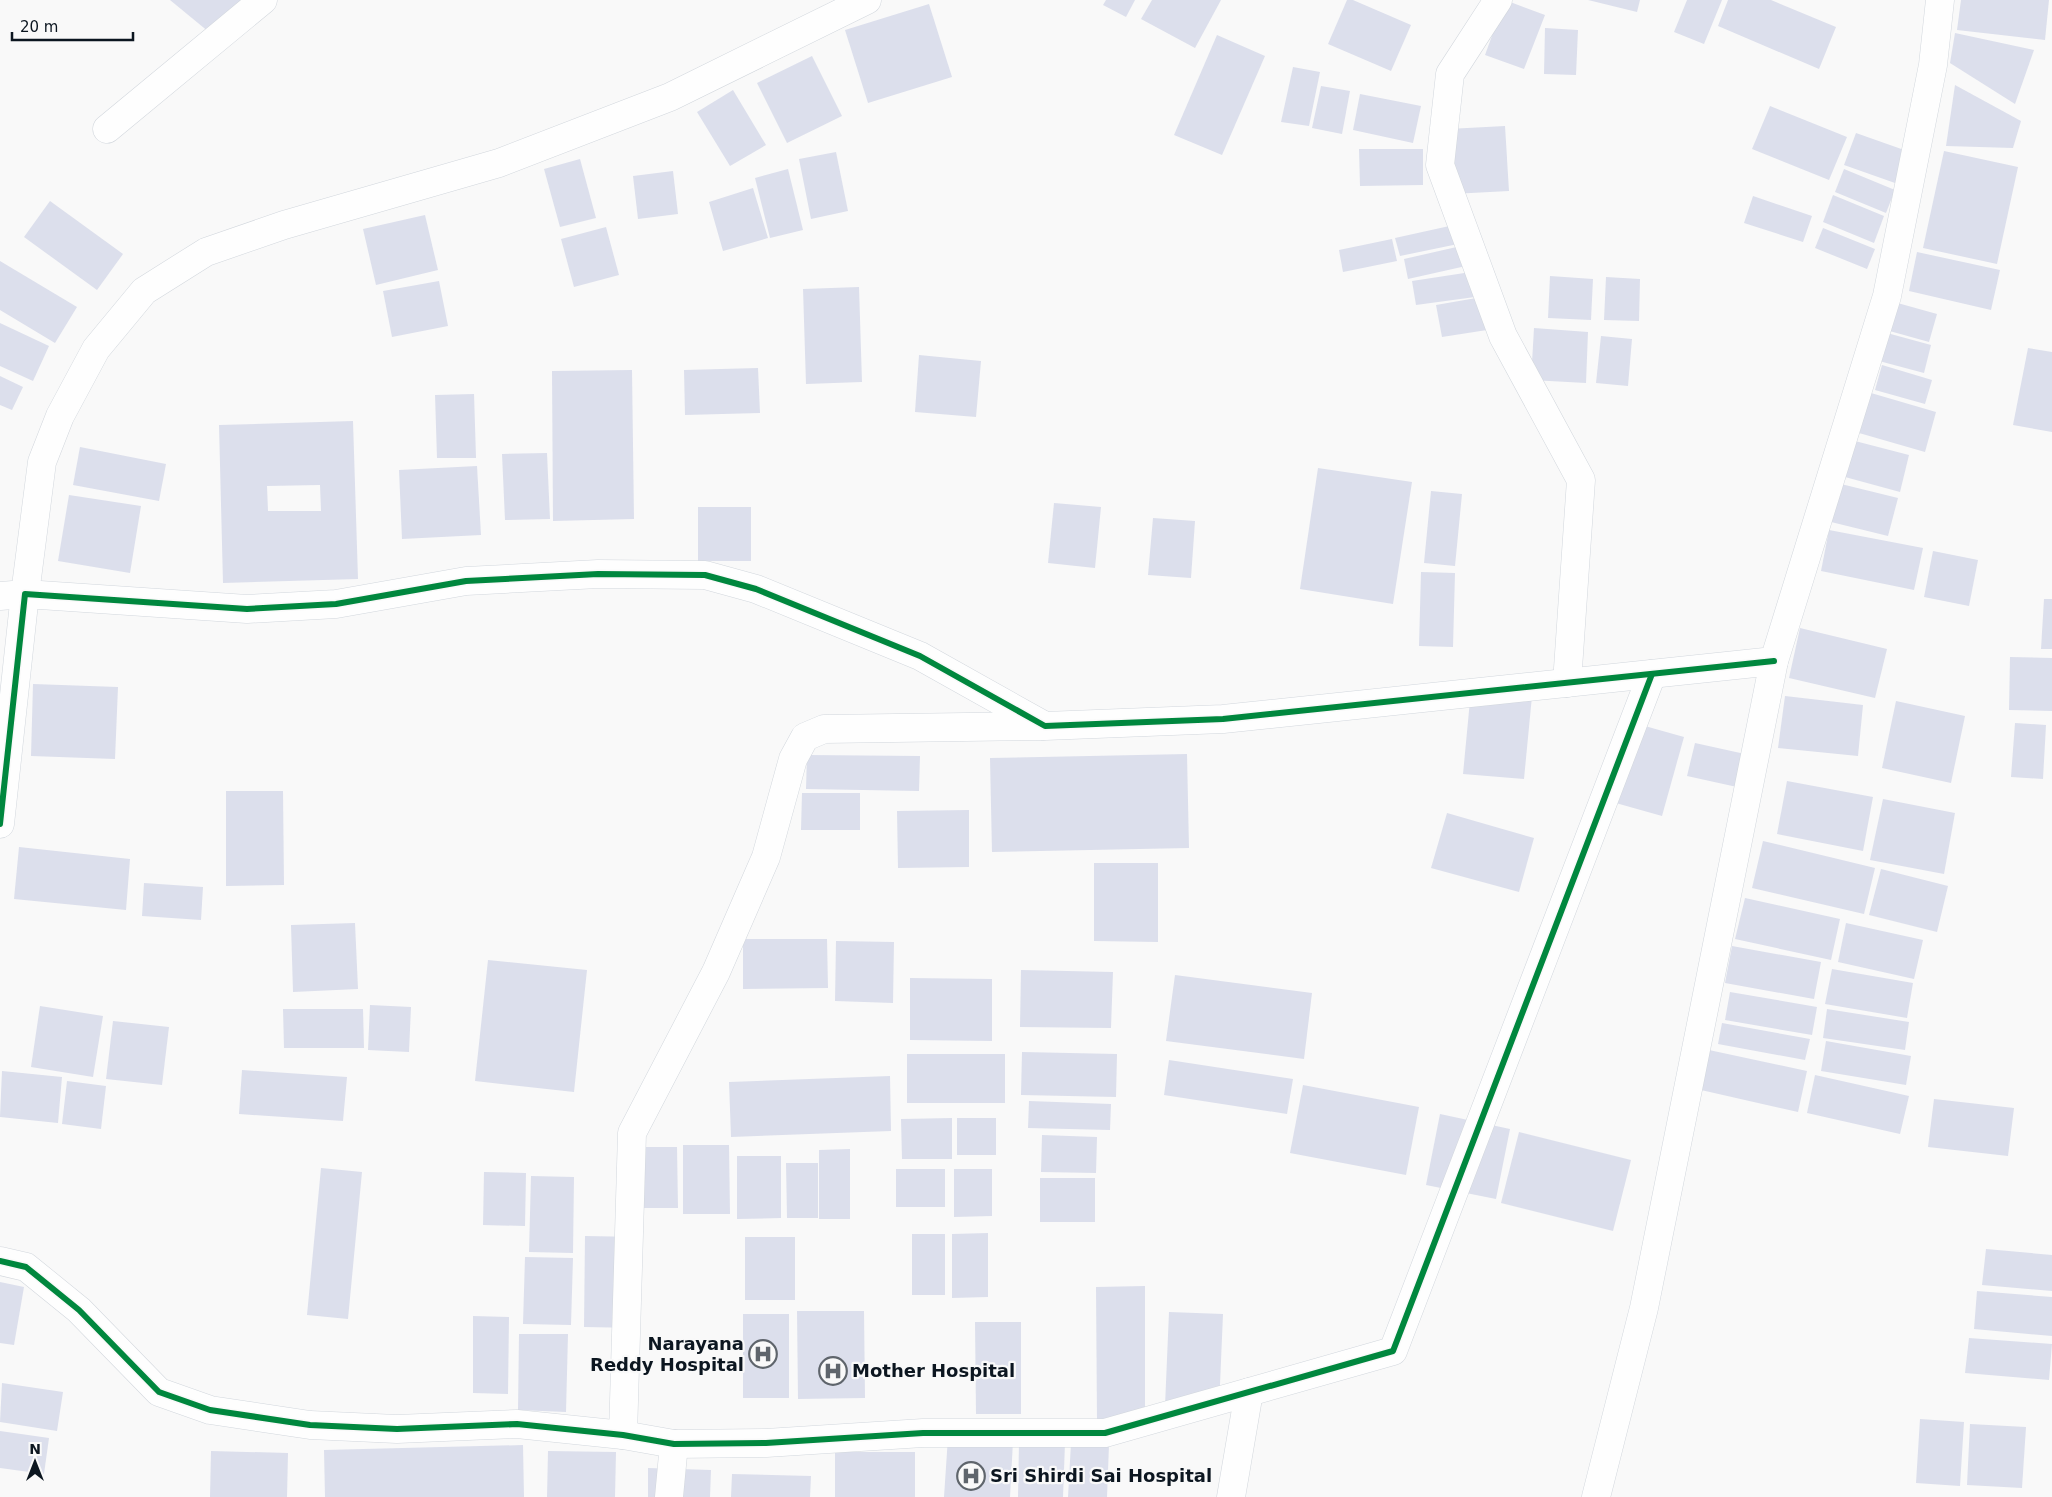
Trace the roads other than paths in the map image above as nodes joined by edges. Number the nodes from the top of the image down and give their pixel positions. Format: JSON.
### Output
{"nodes":[{"id":1,"x":263,"y":0,"type":"edge"},
{"id":2,"x":867,"y":0,"type":"edge"},
{"id":3,"x":1498,"y":0,"type":"edge"},
{"id":4,"x":1940,"y":0,"type":"edge"},
{"id":5,"x":108,"y":129,"type":"dead end"},
{"id":6,"x":12,"y":595,"type":"edge"},
{"id":7,"x":1774,"y":661,"type":"junction"},
{"id":8,"x":1652,"y":674,"type":"junction"},
{"id":9,"x":1566,"y":683,"type":"junction"},
{"id":10,"x":1045,"y":726,"type":"junction"},
{"id":11,"x":0,"y":824,"type":"edge"},
{"id":12,"x":0,"y":1260,"type":"edge"},
{"id":13,"x":1249,"y":1392,"type":"junction"},
{"id":14,"x":623,"y":1435,"type":"junction"},
{"id":15,"x":674,"y":1444,"type":"junction"},
{"id":16,"x":669,"y":1497,"type":"edge"},
{"id":17,"x":1231,"y":1497,"type":"edge"},
{"id":18,"x":1596,"y":1497,"type":"edge"}],
"edges":[{"from":1,"to":5,"type":"street"},
{"from":2,"to":6,"type":"street"},
{"from":3,"to":9,"type":"street"},
{"from":4,"to":7,"type":"street"},
{"from":6,"to":10,"type":"street"},
{"from":6,"to":11,"type":"street"},
{"from":7,"to":8,"type":"street"},
{"from":7,"to":18,"type":"street"},
{"from":8,"to":9,"type":"street"},
{"from":8,"to":13,"type":"street"},
{"from":9,"to":10,"type":"street"},
{"from":10,"to":14,"type":"street"},
{"from":12,"to":14,"type":"street"},
{"from":13,"to":15,"type":"street"},
{"from":13,"to":17,"type":"street"},
{"from":14,"to":15,"type":"street"},
{"from":15,"to":16,"type":"street"}]}
